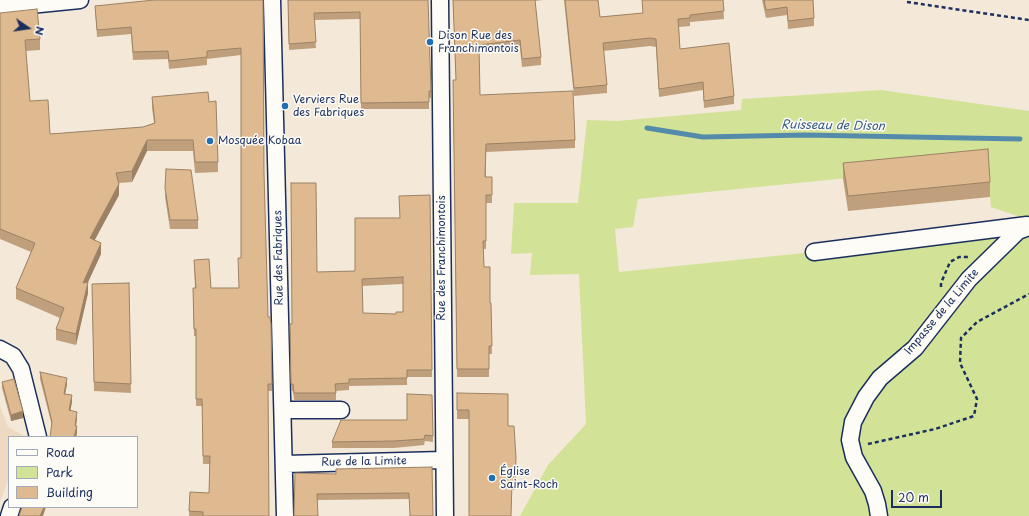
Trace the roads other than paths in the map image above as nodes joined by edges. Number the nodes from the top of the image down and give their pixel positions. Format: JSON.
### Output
{"nodes":[{"id":1,"x":80,"y":0,"type":"edge"},
{"id":2,"x":272,"y":0,"type":"edge"},
{"id":3,"x":440,"y":0,"type":"edge"},
{"id":4,"x":0,"y":8,"type":"edge"},
{"id":5,"x":1029,"y":226,"type":"edge"},
{"id":6,"x":814,"y":252,"type":"dead end"},
{"id":7,"x":4,"y":355,"type":"edge"},
{"id":8,"x":283,"y":410,"type":"junction"},
{"id":9,"x":341,"y":410,"type":"dead end"},
{"id":10,"x":38,"y":436,"type":"edge"},
{"id":11,"x":444,"y":460,"type":"junction"},
{"id":12,"x":285,"y":464,"type":"junction"},
{"id":13,"x":285,"y":516,"type":"edge"},
{"id":14,"x":444,"y":516,"type":"edge"},
{"id":15,"x":878,"y":516,"type":"edge"}],
"edges":[{"from":1,"to":4,"type":"street"},
{"from":2,"to":8,"type":"street","name":"Rue des Fabriques"},
{"from":3,"to":11,"type":"street","name":"Rue des Franchimontois"},
{"from":5,"to":6,"type":"street"},
{"from":5,"to":15,"type":"street","name":"Impasse de la Limite"},
{"from":7,"to":10,"type":"street"},
{"from":8,"to":9,"type":"street"},
{"from":8,"to":12,"type":"street","name":"Rue des Fabriques"},
{"from":11,"to":12,"type":"street","name":"Rue de la Limite"},
{"from":11,"to":14,"type":"street","name":"Rue des Franchimontois"},
{"from":12,"to":13,"type":"street","name":"Rue des Fabriques"}]}
